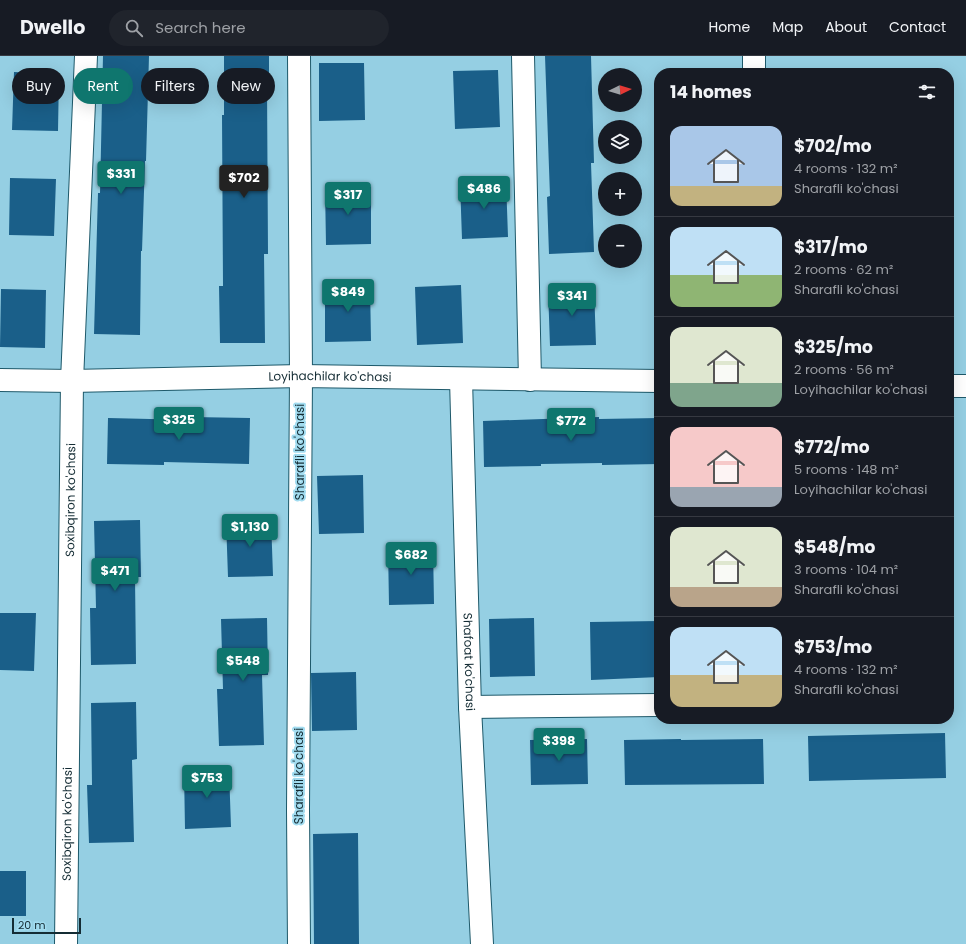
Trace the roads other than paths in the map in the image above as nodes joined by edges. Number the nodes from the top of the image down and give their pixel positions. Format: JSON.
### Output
{"nodes":[{"id":1,"x":86,"y":56,"type":"edge"},
{"id":2,"x":299,"y":56,"type":"edge"},
{"id":3,"x":523,"y":56,"type":"edge"},
{"id":4,"x":754,"y":56,"type":"edge"},
{"id":5,"x":754,"y":68,"type":"edge"},
{"id":6,"x":301,"y":376,"type":"junction"},
{"id":7,"x":461,"y":379,"type":"junction"},
{"id":8,"x":0,"y":380,"type":"edge"},
{"id":9,"x":530,"y":380,"type":"junction"},
{"id":10,"x":654,"y":381,"type":"edge"},
{"id":11,"x":72,"y":382,"type":"junction"},
{"id":12,"x":954,"y":386,"type":"edge"},
{"id":13,"x":966,"y":386,"type":"edge"},
{"id":14,"x":654,"y":705,"type":"edge"},
{"id":15,"x":470,"y":707,"type":"junction"},
{"id":16,"x":66,"y":944,"type":"edge"},
{"id":17,"x":299,"y":944,"type":"edge"},
{"id":18,"x":482,"y":944,"type":"edge"}],
"edges":[{"from":1,"to":11,"type":"street","name":"Soxibqiron ko'chasi"},
{"from":2,"to":6,"type":"street","name":"Sharafli ko'chasi"},
{"from":3,"to":9,"type":"street"},
{"from":4,"to":5,"type":"street"},
{"from":6,"to":7,"type":"street","name":"Loyihachilar ko'chasi"},
{"from":6,"to":11,"type":"street","name":"Loyihachilar ko'chasi"},
{"from":6,"to":17,"type":"street","name":"Sharafli ko'chasi"},
{"from":7,"to":9,"type":"street","name":"Loyihachilar ko'chasi"},
{"from":7,"to":15,"type":"street","name":"Shafoat ko'chasi"},
{"from":8,"to":11,"type":"street","name":"Loyihachilar ko'chasi"},
{"from":9,"to":10,"type":"street","name":"Loyihachilar ko'chasi"},
{"from":11,"to":16,"type":"street","name":"Soxibqiron ko'chasi"},
{"from":12,"to":13,"type":"street"},
{"from":14,"to":15,"type":"street"},
{"from":15,"to":18,"type":"street","name":"Shafoat ko'chasi"}]}
